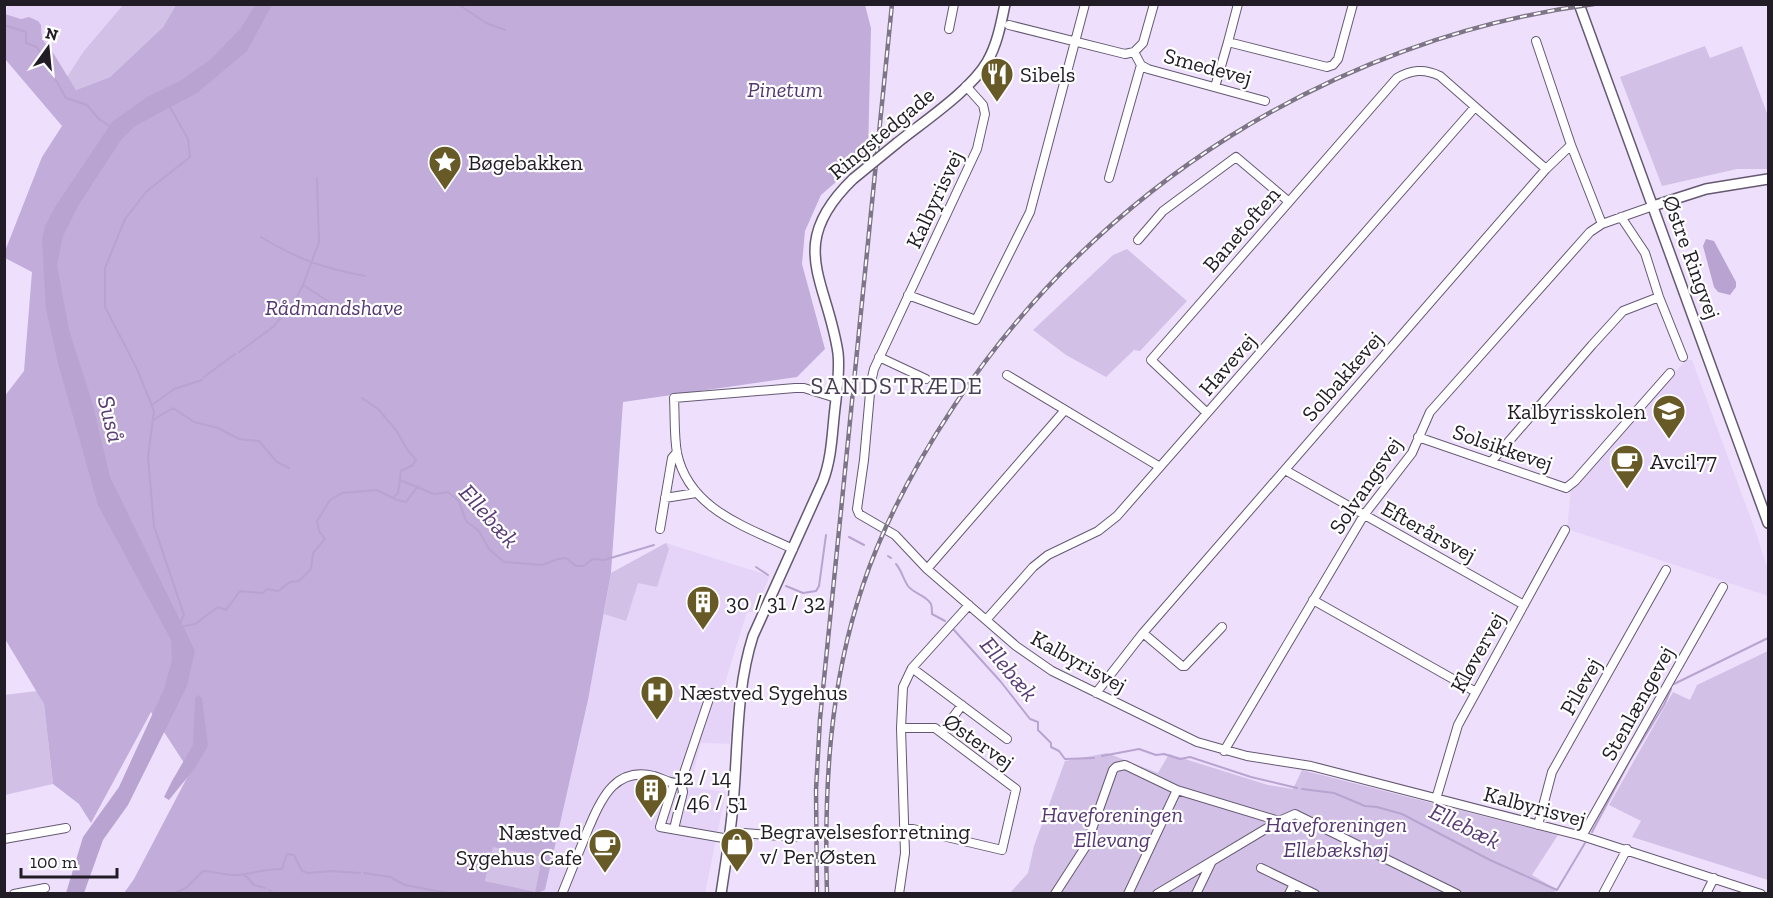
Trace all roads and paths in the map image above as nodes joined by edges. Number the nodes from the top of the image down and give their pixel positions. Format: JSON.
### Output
{"nodes":[{"id":1,"x":954,"y":4,"type":"edge"},
{"id":2,"x":1005,"y":4,"type":"edge"},
{"id":3,"x":1085,"y":4,"type":"edge"},
{"id":4,"x":1154,"y":4,"type":"edge"},
{"id":5,"x":1238,"y":4,"type":"edge"},
{"id":6,"x":1353,"y":4,"type":"edge"},
{"id":7,"x":1579,"y":4,"type":"edge"},
{"id":8,"x":1010,"y":25,"type":"dead end"},
{"id":9,"x":950,"y":29,"type":"dead end"},
{"id":10,"x":1536,"y":41,"type":"dead end"},
{"id":11,"x":1075,"y":42,"type":"junction"},
{"id":12,"x":1228,"y":42,"type":"junction"},
{"id":13,"x":1134,"y":52,"type":"junction"},
{"id":14,"x":1141,"y":65,"type":"junction"},
{"id":15,"x":966,"y":86,"type":"junction"},
{"id":16,"x":1215,"y":87,"type":"junction"},
{"id":17,"x":1265,"y":101,"type":"dead end"},
{"id":18,"x":1475,"y":107,"type":"junction"},
{"id":19,"x":1571,"y":145,"type":"junction"},
{"id":20,"x":1546,"y":169,"type":"junction"},
{"id":21,"x":1109,"y":178,"type":"dead end"},
{"id":22,"x":1768,"y":179,"type":"edge"},
{"id":23,"x":1288,"y":201,"type":"junction"},
{"id":24,"x":1653,"y":206,"type":"junction"},
{"id":25,"x":1621,"y":217,"type":"junction"},
{"id":26,"x":1602,"y":224,"type":"junction"},
{"id":27,"x":1138,"y":240,"type":"dead end"},
{"id":28,"x":908,"y":295,"type":"junction"},
{"id":29,"x":1659,"y":297,"type":"junction"},
{"id":30,"x":879,"y":357,"type":"junction"},
{"id":31,"x":1683,"y":357,"type":"dead end"},
{"id":32,"x":1670,"y":374,"type":"dead end"},
{"id":33,"x":1007,"y":375,"type":"dead end"},
{"id":34,"x":926,"y":379,"type":"dead end"},
{"id":35,"x":836,"y":398,"type":"junction"},
{"id":36,"x":1065,"y":410,"type":"junction"},
{"id":37,"x":1207,"y":413,"type":"junction"},
{"id":38,"x":1418,"y":437,"type":"junction"},
{"id":39,"x":677,"y":452,"type":"junction"},
{"id":40,"x":1491,"y":462,"type":"junction"},
{"id":41,"x":1160,"y":467,"type":"junction"},
{"id":42,"x":1285,"y":470,"type":"junction"},
{"id":43,"x":696,"y":493,"type":"junction"},
{"id":44,"x":665,"y":498,"type":"junction"},
{"id":45,"x":1364,"y":515,"type":"junction"},
{"id":46,"x":1768,"y":523,"type":"edge"},
{"id":47,"x":660,"y":529,"type":"dead end"},
{"id":48,"x":1565,"y":530,"type":"dead end"},
{"id":49,"x":793,"y":549,"type":"junction"},
{"id":50,"x":927,"y":569,"type":"junction"},
{"id":51,"x":1666,"y":570,"type":"dead end"},
{"id":52,"x":1722,"y":587,"type":"dead end"},
{"id":53,"x":1313,"y":600,"type":"junction"},
{"id":54,"x":969,"y":605,"type":"junction"},
{"id":55,"x":1524,"y":605,"type":"junction"},
{"id":56,"x":986,"y":620,"type":"junction"},
{"id":57,"x":1222,"y":627,"type":"dead end"},
{"id":58,"x":1143,"y":633,"type":"junction"},
{"id":59,"x":912,"y":668,"type":"junction"},
{"id":60,"x":1476,"y":692,"type":"junction"},
{"id":61,"x":1096,"y":693,"type":"junction"},
{"id":62,"x":740,"y":696,"type":"junction"},
{"id":63,"x":962,"y":705,"type":"junction"},
{"id":64,"x":901,"y":728,"type":"junction"},
{"id":65,"x":942,"y":732,"type":"junction"},
{"id":66,"x":1007,"y":739,"type":"dead end"},
{"id":67,"x":1224,"y":751,"type":"junction"},
{"id":68,"x":678,"y":782,"type":"junction"},
{"id":69,"x":1177,"y":790,"type":"junction"},
{"id":70,"x":1436,"y":799,"type":"junction"},
{"id":71,"x":1279,"y":821,"type":"junction"},
{"id":72,"x":1538,"y":825,"type":"junction"},
{"id":73,"x":66,"y":828,"type":"dead end"},
{"id":74,"x":674,"y":829,"type":"junction"},
{"id":75,"x":904,"y":829,"type":"junction"},
{"id":76,"x":730,"y":835,"type":"junction"},
{"id":77,"x":1582,"y":836,"type":"junction"},
{"id":78,"x":795,"y":837,"type":"dead end"},
{"id":79,"x":4,"y":839,"type":"edge"},
{"id":80,"x":1627,"y":849,"type":"junction"},
{"id":81,"x":1211,"y":863,"type":"junction"},
{"id":82,"x":725,"y":865,"type":"junction"},
{"id":83,"x":1261,"y":868,"type":"dead end"},
{"id":84,"x":1714,"y":878,"type":"junction"},
{"id":85,"x":1294,"y":884,"type":"junction"},
{"id":86,"x":45,"y":888,"type":"dead end"},
{"id":87,"x":14,"y":894,"type":"edge"},
{"id":88,"x":562,"y":894,"type":"edge"},
{"id":89,"x":716,"y":894,"type":"edge"},
{"id":90,"x":721,"y":894,"type":"edge"},
{"id":91,"x":899,"y":894,"type":"edge"},
{"id":92,"x":1055,"y":894,"type":"edge"},
{"id":93,"x":1128,"y":894,"type":"edge"},
{"id":94,"x":1157,"y":894,"type":"edge"},
{"id":95,"x":1196,"y":894,"type":"edge"},
{"id":96,"x":1289,"y":894,"type":"edge"},
{"id":97,"x":1315,"y":894,"type":"edge"},
{"id":98,"x":1457,"y":894,"type":"edge"},
{"id":99,"x":1603,"y":894,"type":"edge"},
{"id":100,"x":1706,"y":894,"type":"edge"},
{"id":101,"x":1761,"y":894,"type":"edge"}],
"edges":[{"from":1,"to":9,"type":"street"},
{"from":2,"to":15,"type":"street","name":"Ringstedgade"},
{"from":3,"to":11,"type":"street"},
{"from":4,"to":13,"type":"street"},
{"from":5,"to":12,"type":"street"},
{"from":6,"to":12,"type":"street"},
{"from":7,"to":24,"type":"street","name":"Østre Ringvej"},
{"from":8,"to":11,"type":"street","name":"Smedevej"},
{"from":10,"to":19,"type":"street"},
{"from":11,"to":13,"type":"street","name":"Smedevej"},
{"from":11,"to":28,"type":"street"},
{"from":12,"to":16,"type":"street"},
{"from":13,"to":14,"type":"street","name":"Smedevej"},
{"from":14,"to":16,"type":"street","name":"Smedevej"},
{"from":14,"to":21,"type":"street"},
{"from":15,"to":28,"type":"street","name":"Kalbyrisvej"},
{"from":15,"to":35,"type":"street","name":"Ringstedgade","bridge":true},
{"from":16,"to":17,"type":"street","name":"Smedevej"},
{"from":18,"to":20,"type":"street"},
{"from":18,"to":23,"type":"street","name":"Banetoften"},
{"from":18,"to":37,"type":"street","name":"Havevej"},
{"from":19,"to":20,"type":"street","name":"Solbakkevej"},
{"from":19,"to":26,"type":"street"},
{"from":20,"to":42,"type":"street","name":"Solbakkevej"},
{"from":22,"to":24,"type":"street"},
{"from":23,"to":27,"type":"street"},
{"from":23,"to":37,"type":"street","name":"Banetoften"},
{"from":24,"to":25,"type":"street","name":"Solvangsvej"},
{"from":24,"to":46,"type":"street","name":"Østre Ringvej"},
{"from":25,"to":26,"type":"street","name":"Solvangsvej"},
{"from":25,"to":29,"type":"street"},
{"from":26,"to":38,"type":"street","name":"Solvangsvej"},
{"from":28,"to":30,"type":"street","name":"Kalbyrisvej"},
{"from":29,"to":31,"type":"street"},
{"from":29,"to":40,"type":"street"},
{"from":30,"to":34,"type":"street"},
{"from":30,"to":50,"type":"street","name":"Kalbyrisvej"},
{"from":32,"to":40,"type":"street","name":"Solsikkevej"},
{"from":33,"to":36,"type":"street"},
{"from":35,"to":39,"type":"street"},
{"from":35,"to":49,"type":"street","name":"Ringstedgade"},
{"from":36,"to":41,"type":"street"},
{"from":36,"to":50,"type":"street"},
{"from":37,"to":41,"type":"street","name":"Havevej"},
{"from":38,"to":40,"type":"street","name":"Solsikkevej"},
{"from":38,"to":45,"type":"street","name":"Solvangsvej"},
{"from":39,"to":43,"type":"street"},
{"from":39,"to":44,"type":"street"},
{"from":41,"to":56,"type":"street","name":"Havevej"},
{"from":42,"to":45,"type":"street","name":"Efterårsvej"},
{"from":42,"to":58,"type":"street","name":"Solbakkevej"},
{"from":43,"to":44,"type":"street"},
{"from":43,"to":49,"type":"street"},
{"from":44,"to":47,"type":"street"},
{"from":45,"to":53,"type":"street","name":"Solvangsvej"},
{"from":45,"to":55,"type":"street","name":"Efterårsvej"},
{"from":48,"to":55,"type":"street","name":"Kløvervej"},
{"from":49,"to":62,"type":"street","name":"Ringstedgade"},
{"from":50,"to":54,"type":"street","name":"Kalbyrisvej"},
{"from":51,"to":72,"type":"street","name":"Pilevej"},
{"from":52,"to":77,"type":"street","name":"Stenlængevej"},
{"from":53,"to":60,"type":"street"},
{"from":53,"to":67,"type":"street","name":"Solvangsvej"},
{"from":54,"to":56,"type":"street","name":"Kalbyrisvej"},
{"from":54,"to":59,"type":"street"},
{"from":55,"to":60,"type":"street","name":"Kløvervej"},
{"from":56,"to":61,"type":"street","name":"Kalbyrisvej"},
{"from":57,"to":58,"type":"street"},
{"from":58,"to":61,"type":"street","name":"Solbakkevej"},
{"from":59,"to":63,"type":"street"},
{"from":59,"to":64,"type":"street"},
{"from":60,"to":70,"type":"street","name":"Kløvervej"},
{"from":61,"to":67,"type":"street","name":"Kalbyrisvej"},
{"from":62,"to":68,"type":"street"},
{"from":62,"to":76,"type":"street","name":"Ringstedgade"},
{"from":63,"to":65,"type":"street"},
{"from":63,"to":66,"type":"street"},
{"from":64,"to":65,"type":"street","name":"Østervej"},
{"from":64,"to":75,"type":"street"},
{"from":65,"to":75,"type":"street","name":"Østervej"},
{"from":67,"to":70,"type":"street","name":"Kalbyrisvej"},
{"from":68,"to":74,"type":"street"},
{"from":68,"to":74,"type":"street"},
{"from":68,"to":88,"type":"street"},
{"from":69,"to":71,"type":"street"},
{"from":69,"to":92,"type":"street"},
{"from":69,"to":93,"type":"street"},
{"from":70,"to":72,"type":"street","name":"Kalbyrisvej"},
{"from":71,"to":81,"type":"street"},
{"from":71,"to":98,"type":"street"},
{"from":72,"to":77,"type":"street","name":"Kalbyrisvej"},
{"from":73,"to":79,"type":"street"},
{"from":74,"to":76,"type":"street"},
{"from":75,"to":91,"type":"street"},
{"from":76,"to":78,"type":"street"},
{"from":76,"to":82,"type":"street","name":"Ringstedgade"},
{"from":77,"to":80,"type":"street","name":"Kalbyrisvej"},
{"from":80,"to":84,"type":"street","name":"Kalbyrisvej"},
{"from":80,"to":99,"type":"street"},
{"from":81,"to":94,"type":"street"},
{"from":81,"to":95,"type":"street"},
{"from":82,"to":89,"type":"street"},
{"from":82,"to":90,"type":"street","name":"Ringstedgade"},
{"from":83,"to":85,"type":"street"},
{"from":84,"to":100,"type":"street"},
{"from":84,"to":101,"type":"street","name":"Kalbyrisvej"},
{"from":85,"to":96,"type":"street"},
{"from":85,"to":97,"type":"street"},
{"from":86,"to":87,"type":"street"}]}
